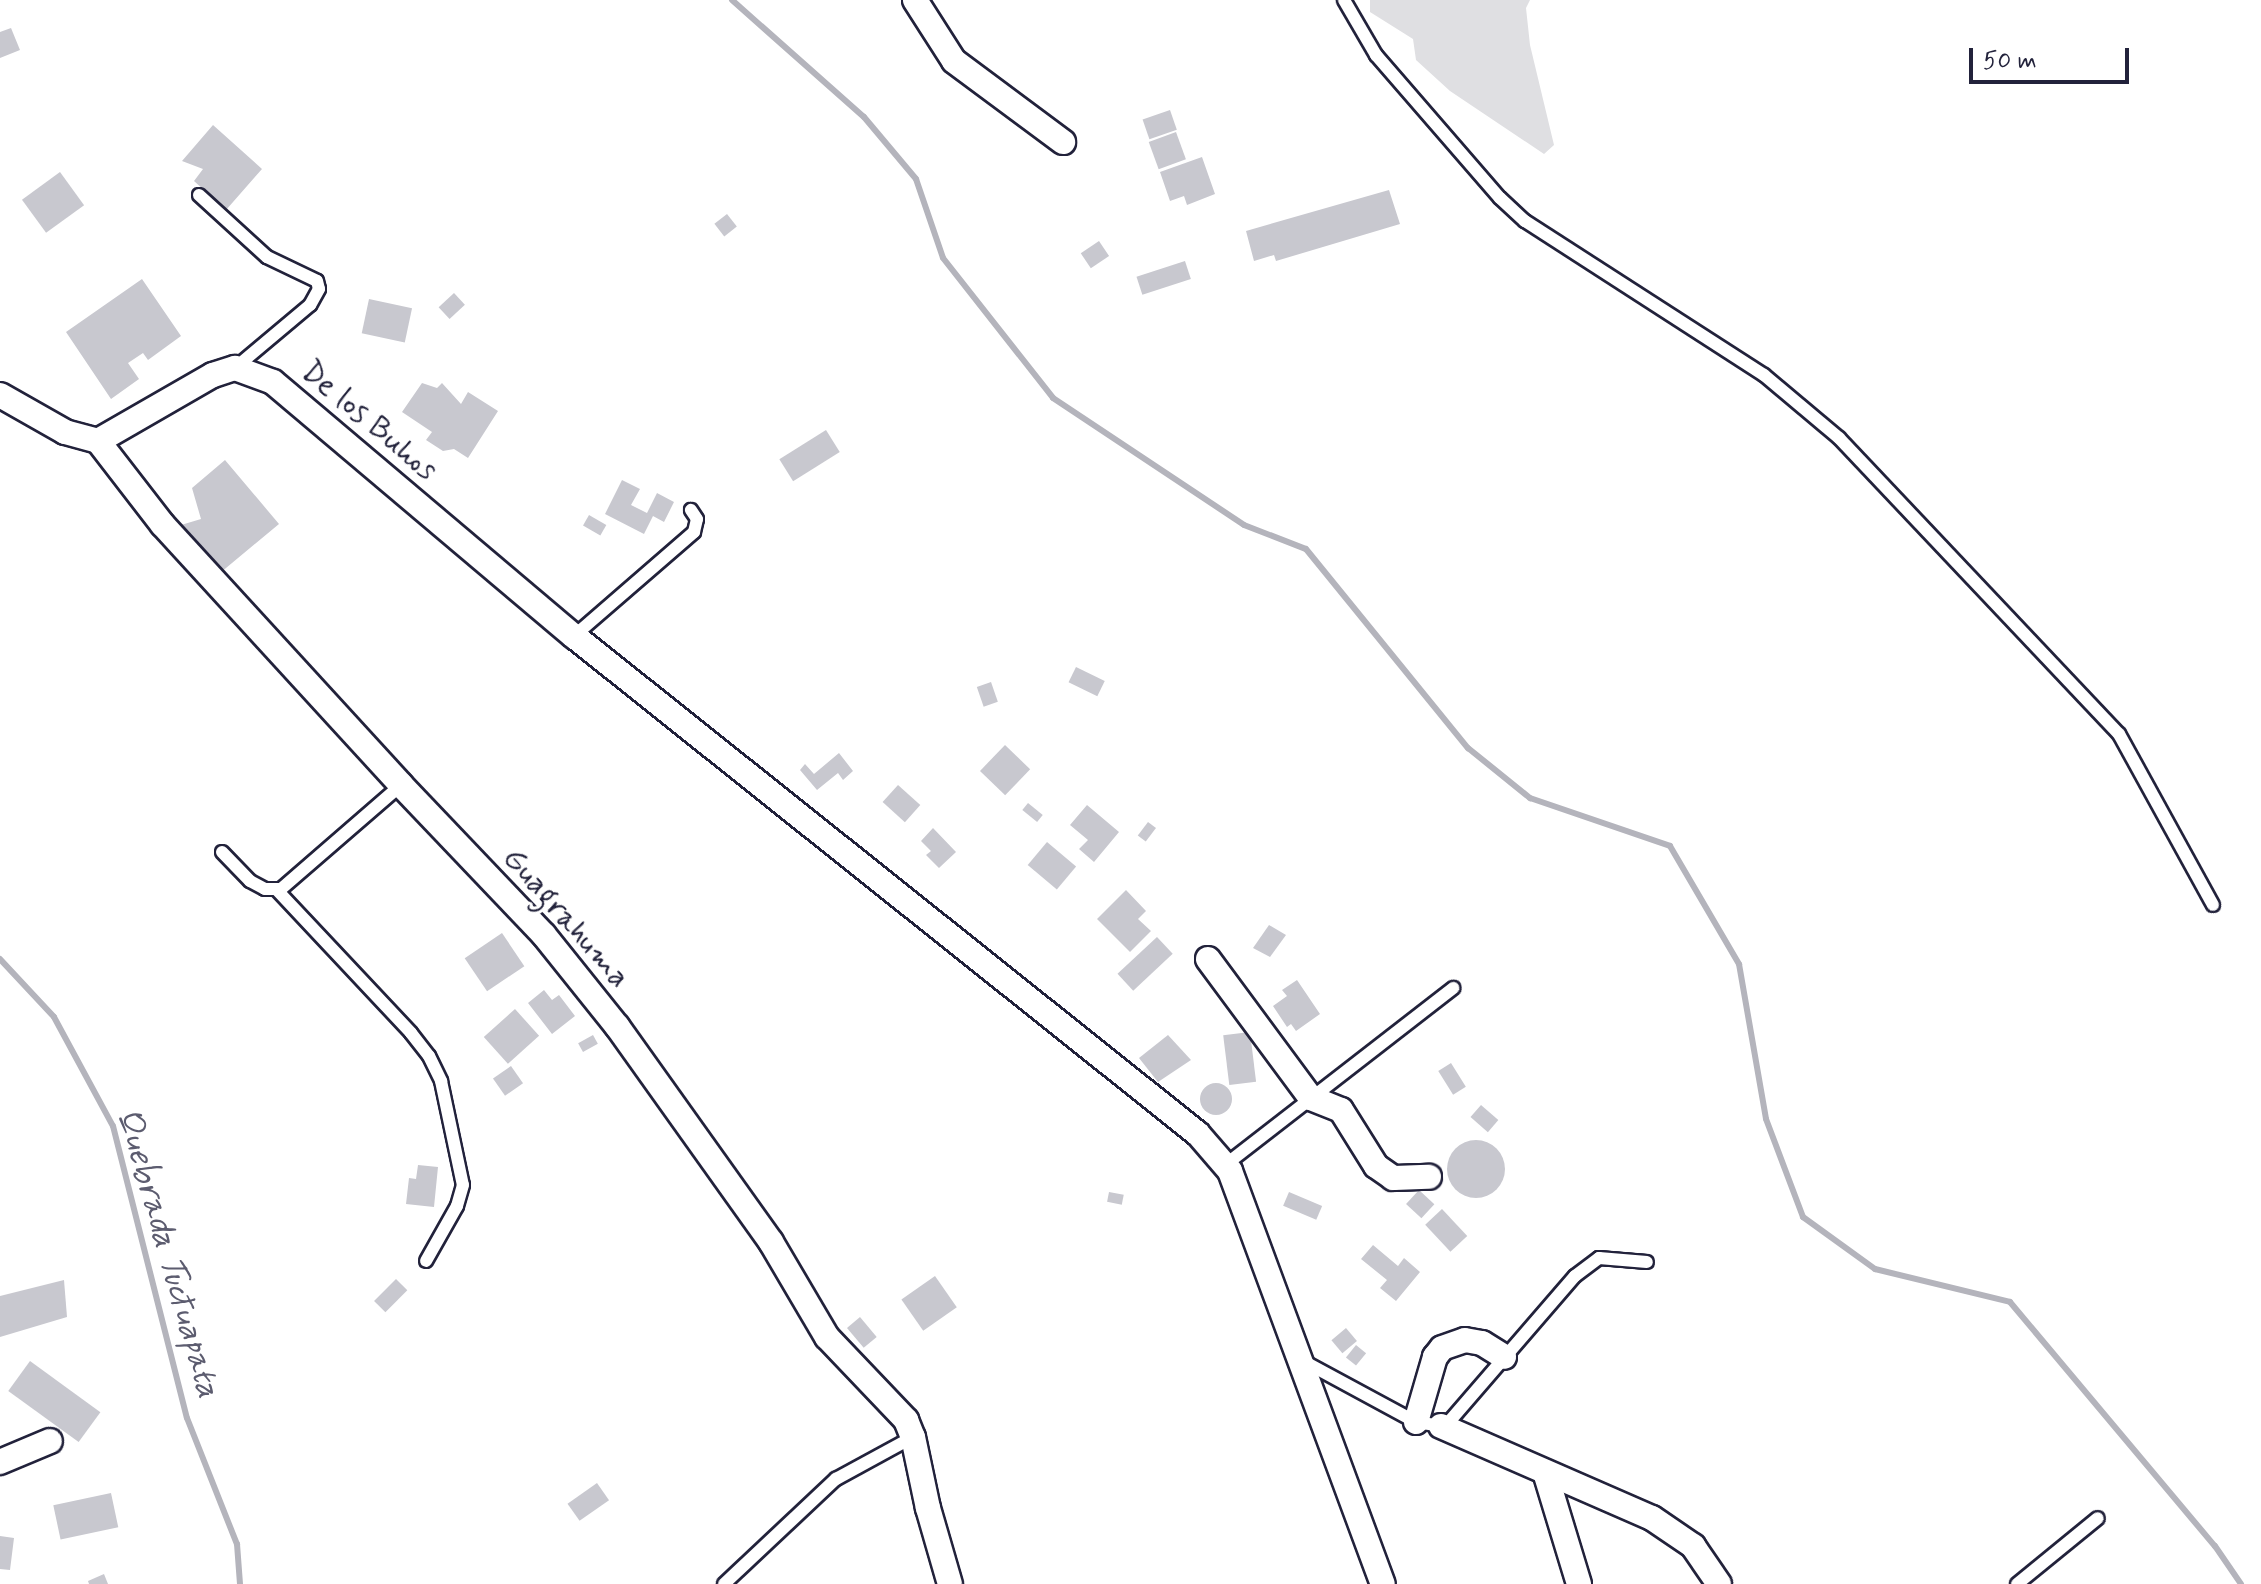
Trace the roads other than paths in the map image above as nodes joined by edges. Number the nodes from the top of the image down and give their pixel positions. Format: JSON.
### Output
{"nodes":[{"id":1,"x":915,"y":0,"type":"edge"},
{"id":2,"x":1344,"y":0,"type":"edge"},
{"id":3,"x":1063,"y":142,"type":"dead end"},
{"id":4,"x":199,"y":195,"type":"dead end"},
{"id":5,"x":235,"y":368,"type":"junction"},
{"id":6,"x":0,"y":395,"type":"edge"},
{"id":7,"x":98,"y":441,"type":"junction"},
{"id":8,"x":691,"y":510,"type":"dead end"},
{"id":9,"x":574,"y":636,"type":"junction"},
{"id":10,"x":401,"y":785,"type":"junction"},
{"id":11,"x":222,"y":852,"type":"dead end"},
{"id":12,"x":276,"y":889,"type":"junction"},
{"id":13,"x":2213,"y":905,"type":"dead end"},
{"id":14,"x":1208,"y":959,"type":"dead end"},
{"id":15,"x":1453,"y":988,"type":"dead end"},
{"id":16,"x":1311,"y":1098,"type":"junction"},
{"id":17,"x":1225,"y":1165,"type":"junction"},
{"id":18,"x":1429,"y":1177,"type":"dead end"},
{"id":19,"x":426,"y":1261,"type":"dead end"},
{"id":20,"x":1647,"y":1262,"type":"dead end"},
{"id":21,"x":1504,"y":1357,"type":"junction"},
{"id":22,"x":1300,"y":1360,"type":"junction"},
{"id":23,"x":1416,"y":1422,"type":"junction"},
{"id":24,"x":1441,"y":1426,"type":"junction"},
{"id":25,"x":913,"y":1437,"type":"junction"},
{"id":26,"x":50,"y":1441,"type":"dead end"},
{"id":27,"x":0,"y":1462,"type":"edge"},
{"id":28,"x":1545,"y":1472,"type":"junction"},
{"id":29,"x":2098,"y":1518,"type":"dead end"},
{"id":30,"x":724,"y":1584,"type":"edge"},
{"id":31,"x":950,"y":1584,"type":"edge"},
{"id":32,"x":1383,"y":1584,"type":"edge"},
{"id":33,"x":1579,"y":1584,"type":"edge"},
{"id":34,"x":1719,"y":1584,"type":"edge"},
{"id":35,"x":2017,"y":1584,"type":"edge"}],
"edges":[{"from":1,"to":3,"type":"street"},
{"from":2,"to":13,"type":"lane"},
{"from":4,"to":5,"type":"lane"},
{"from":5,"to":7,"type":"street"},
{"from":5,"to":9,"type":"street","name":"De los Buhos"},
{"from":6,"to":7,"type":"street"},
{"from":7,"to":10,"type":"street","name":"Guagrahuma"},
{"from":8,"to":9,"type":"lane"},
{"from":9,"to":17,"type":"street","name":"De los Buhos"},
{"from":10,"to":12,"type":"lane"},
{"from":10,"to":25,"type":"street","name":"Guagrahuma"},
{"from":11,"to":12,"type":"lane"},
{"from":12,"to":19,"type":"lane"},
{"from":14,"to":16,"type":"street"},
{"from":15,"to":16,"type":"lane"},
{"from":16,"to":17,"type":"lane"},
{"from":16,"to":18,"type":"street"},
{"from":17,"to":22,"type":"street"},
{"from":20,"to":21,"type":"lane"},
{"from":21,"to":23,"type":"street"},
{"from":21,"to":24,"type":"lane"},
{"from":22,"to":23,"type":"lane"},
{"from":22,"to":32,"type":"street"},
{"from":23,"to":24,"type":"lane"},
{"from":24,"to":28,"type":"street"},
{"from":25,"to":30,"type":"lane"},
{"from":25,"to":31,"type":"street","name":"Guagrahuma"},
{"from":26,"to":27,"type":"street"},
{"from":28,"to":33,"type":"street"},
{"from":28,"to":34,"type":"street"},
{"from":29,"to":35,"type":"lane"}]}
